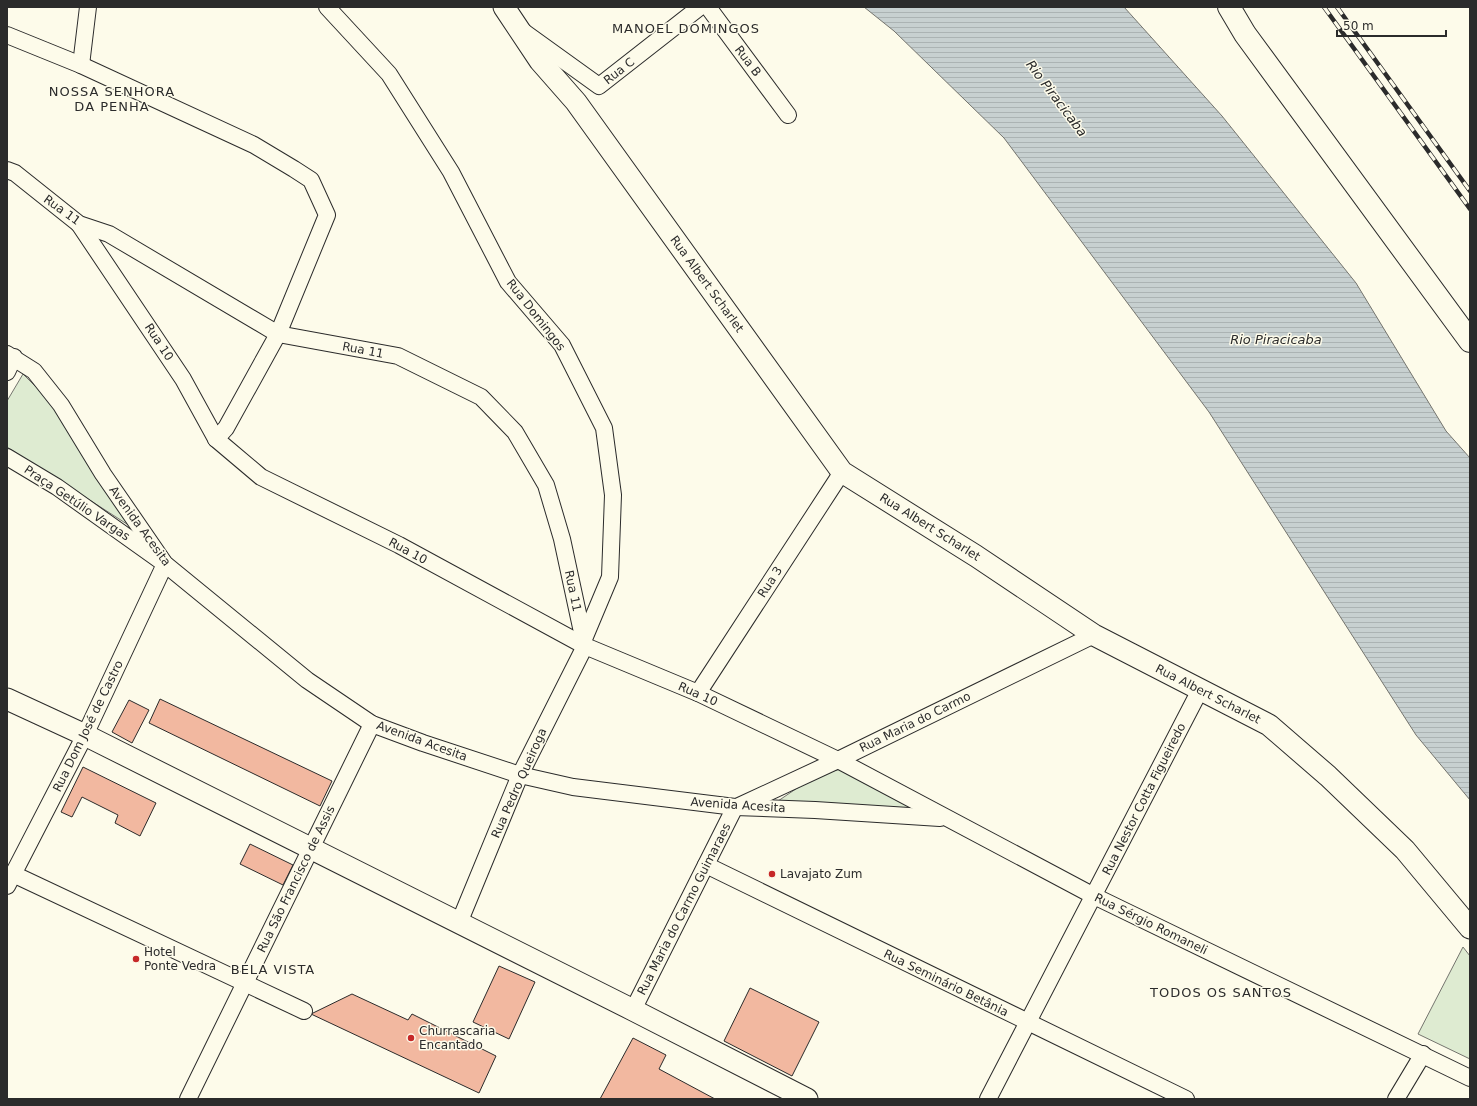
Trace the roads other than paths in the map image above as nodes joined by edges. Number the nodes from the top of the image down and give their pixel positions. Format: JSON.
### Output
{"nodes":[{"id":1,"x":88,"y":7,"type":"edge"},
{"id":2,"x":327,"y":7,"type":"edge"},
{"id":3,"x":504,"y":7,"type":"edge"},
{"id":4,"x":700,"y":7,"type":"edge"},
{"id":5,"x":708,"y":7,"type":"edge"},
{"id":6,"x":1229,"y":7,"type":"edge"},
{"id":7,"x":516,"y":27,"type":"junction"},
{"id":8,"x":7,"y":35,"type":"edge"},
{"id":9,"x":81,"y":65,"type":"junction"},
{"id":10,"x":788,"y":115,"type":"dead end"},
{"id":11,"x":7,"y":170,"type":"edge"},
{"id":12,"x":79,"y":224,"type":"junction"},
{"id":13,"x":278,"y":334,"type":"junction"},
{"id":14,"x":1470,"y":341,"type":"edge"},
{"id":15,"x":11,"y":356,"type":"edge"},
{"id":16,"x":7,"y":372,"type":"edge"},
{"id":17,"x":216,"y":439,"type":"junction"},
{"id":18,"x":7,"y":457,"type":"edge"},
{"id":19,"x":842,"y":472,"type":"junction"},
{"id":20,"x":165,"y":564,"type":"junction"},
{"id":21,"x":1094,"y":635,"type":"junction"},
{"id":22,"x":585,"y":643,"type":"junction"},
{"id":23,"x":1200,"y":690,"type":"junction"},
{"id":24,"x":698,"y":693,"type":"junction"},
{"id":25,"x":7,"y":699,"type":"edge"},
{"id":26,"x":372,"y":724,"type":"junction"},
{"id":27,"x":85,"y":735,"type":"junction"},
{"id":28,"x":838,"y":760,"type":"junction"},
{"id":29,"x":520,"y":775,"type":"junction"},
{"id":30,"x":735,"y":807,"type":"junction"},
{"id":31,"x":945,"y":818,"type":"junction"},
{"id":32,"x":311,"y":849,"type":"junction"},
{"id":33,"x":706,"y":865,"type":"junction"},
{"id":34,"x":10,"y":880,"type":"edge"},
{"id":35,"x":1094,"y":896,"type":"junction"},
{"id":36,"x":459,"y":923,"type":"junction"},
{"id":37,"x":1470,"y":928,"type":"edge"},
{"id":38,"x":246,"y":983,"type":"junction"},
{"id":39,"x":633,"y":1010,"type":"junction"},
{"id":40,"x":304,"y":1011,"type":"dead end"},
{"id":41,"x":1028,"y":1023,"type":"junction"},
{"id":42,"x":1423,"y":1054,"type":"junction"},
{"id":43,"x":1470,"y":1078,"type":"edge"},
{"id":44,"x":188,"y":1099,"type":"edge"},
{"id":45,"x":807,"y":1099,"type":"edge"},
{"id":46,"x":988,"y":1099,"type":"edge"},
{"id":47,"x":1186,"y":1099,"type":"edge"},
{"id":48,"x":1396,"y":1099,"type":"edge"}],
"edges":[{"from":1,"to":9,"type":"street"},
{"from":2,"to":22,"type":"street","name":"Rua Domingos"},
{"from":3,"to":7,"type":"main road","name":"Rua Albert Scharlet"},
{"from":4,"to":7,"type":"street","name":"Rua C"},
{"from":5,"to":10,"type":"street","name":"Rua B"},
{"from":6,"to":14,"type":"highway"},
{"from":7,"to":19,"type":"main road","name":"Rua Albert Scharlet"},
{"from":8,"to":9,"type":"street"},
{"from":9,"to":13,"type":"street"},
{"from":11,"to":12,"type":"street","name":"Rua 11"},
{"from":12,"to":13,"type":"street","name":"Rua 11"},
{"from":12,"to":17,"type":"street","name":"Rua 10"},
{"from":13,"to":17,"type":"street"},
{"from":13,"to":22,"type":"street","name":"Rua 11"},
{"from":15,"to":16,"type":"street"},
{"from":15,"to":20,"type":"street","name":"Avenida Acesita"},
{"from":17,"to":22,"type":"street","name":"Rua 10"},
{"from":18,"to":20,"type":"street","name":"Praça Getúlio Vargas"},
{"from":19,"to":21,"type":"main road","name":"Rua Albert Scharlet"},
{"from":19,"to":24,"type":"street","name":"Rua 3"},
{"from":20,"to":26,"type":"street","name":"Avenida Acesita"},
{"from":20,"to":27,"type":"street","name":"Rua Dom José de Castro"},
{"from":21,"to":23,"type":"main road","name":"Rua Albert Scharlet"},
{"from":21,"to":28,"type":"street","name":"Rua Maria do Carmo"},
{"from":22,"to":24,"type":"street","name":"Rua 10"},
{"from":22,"to":29,"type":"street","name":"Rua Pedro Queiroga"},
{"from":23,"to":35,"type":"street","name":"Rua Nestor Cotta Figueiredo"},
{"from":23,"to":37,"type":"main road","name":"Rua Albert Scharlet"},
{"from":24,"to":28,"type":"street","name":"Rua 10"},
{"from":25,"to":27,"type":"main road"},
{"from":26,"to":29,"type":"street","name":"Avenida Acesita"},
{"from":26,"to":32,"type":"street","name":"Rua São Francisco de Assis"},
{"from":27,"to":32,"type":"main road"},
{"from":27,"to":34,"type":"street","name":"Rua Dom José de Castro"},
{"from":28,"to":30,"type":"street","name":"Rua Maria do Carmo"},
{"from":28,"to":31,"type":"street","name":"Rua Sérgio Romaneli"},
{"from":29,"to":30,"type":"street","name":"Avenida Acesita"},
{"from":29,"to":36,"type":"street","name":"Rua Pedro Queiroga"},
{"from":30,"to":31,"type":"street","name":"Avenida Acesita"},
{"from":30,"to":33,"type":"street","name":"Rua Maria do Carmo Guimaraes"},
{"from":31,"to":35,"type":"street","name":"Rua Sérgio Romaneli"},
{"from":32,"to":36,"type":"main road"},
{"from":32,"to":38,"type":"street","name":"Rua São Francisco de Assis"},
{"from":33,"to":39,"type":"street","name":"Rua Maria do Carmo Guimaraes"},
{"from":33,"to":41,"type":"street","name":"Rua Seminário Betânia"},
{"from":34,"to":38,"type":"street"},
{"from":35,"to":41,"type":"street","name":"Rua Nestor Cotta Figueiredo"},
{"from":35,"to":42,"type":"street","name":"Rua Sérgio Romaneli"},
{"from":36,"to":39,"type":"main road"},
{"from":38,"to":40,"type":"street"},
{"from":38,"to":44,"type":"street","name":"Rua São Francisco de Assis"},
{"from":39,"to":45,"type":"main road"},
{"from":41,"to":46,"type":"street","name":"Rua Nestor Cotta Figueiredo"},
{"from":41,"to":47,"type":"street","name":"Rua Seminário Betânia"},
{"from":42,"to":43,"type":"street","name":"Rua Sérgio Romaneli"},
{"from":42,"to":48,"type":"street"}]}
